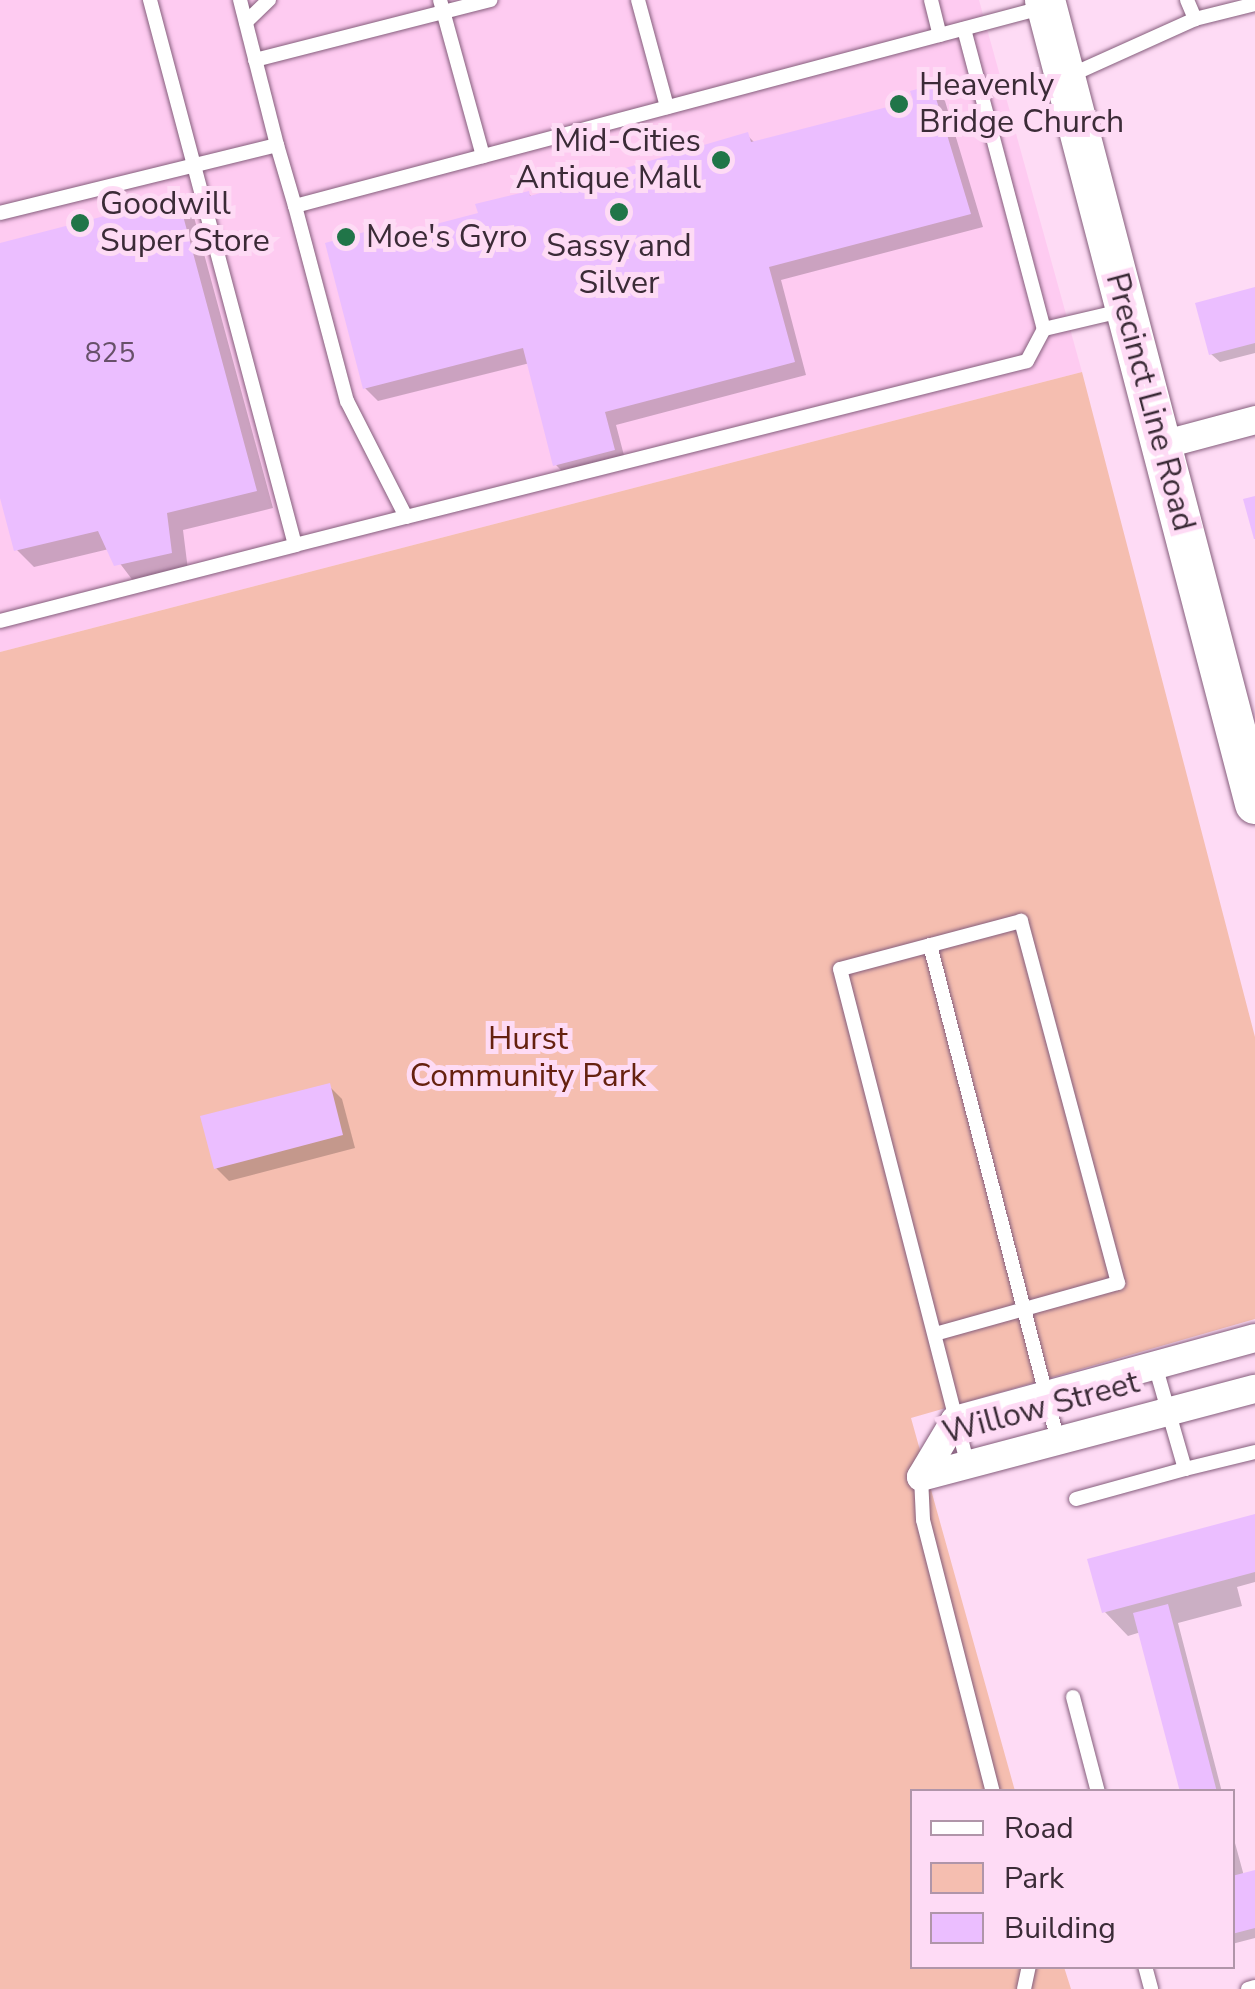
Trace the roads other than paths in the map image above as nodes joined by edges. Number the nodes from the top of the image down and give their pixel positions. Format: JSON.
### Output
{"nodes":[{"id":1,"x":150,"y":0,"type":"edge"},
{"id":2,"x":240,"y":0,"type":"edge"},
{"id":3,"x":268,"y":0,"type":"edge"},
{"id":4,"x":490,"y":0,"type":"edge"},
{"id":5,"x":638,"y":0,"type":"edge"},
{"id":6,"x":931,"y":0,"type":"edge"},
{"id":7,"x":1186,"y":0,"type":"edge"},
{"id":8,"x":1046,"y":3,"type":"edge"},
{"id":9,"x":1255,"y":4,"type":"edge"},
{"id":10,"x":441,"y":6,"type":"edge"},
{"id":11,"x":1195,"y":19,"type":"junction"},
{"id":12,"x":246,"y":22,"type":"junction"},
{"id":13,"x":964,"y":28,"type":"junction"},
{"id":14,"x":940,"y":35,"type":"junction"},
{"id":15,"x":256,"y":60,"type":"junction"},
{"id":16,"x":1066,"y":77,"type":"junction"},
{"id":17,"x":667,"y":107,"type":"junction"},
{"id":18,"x":278,"y":146,"type":"junction"},
{"id":19,"x":483,"y":156,"type":"junction"},
{"id":20,"x":194,"y":167,"type":"junction"},
{"id":21,"x":294,"y":206,"type":"junction"},
{"id":22,"x":0,"y":213,"type":"edge"},
{"id":23,"x":1126,"y":310,"type":"junction"},
{"id":24,"x":1044,"y":329,"type":"junction"},
{"id":25,"x":1255,"y":420,"type":"edge"},
{"id":26,"x":1162,"y":445,"type":"junction"},
{"id":27,"x":406,"y":517,"type":"junction"},
{"id":28,"x":295,"y":546,"type":"junction"},
{"id":29,"x":0,"y":621,"type":"edge"},
{"id":30,"x":1255,"y":804,"type":"edge"},
{"id":31,"x":930,"y":945,"type":"junction"},
{"id":32,"x":1023,"y":1309,"type":"junction"},
{"id":33,"x":934,"y":1334,"type":"junction"},
{"id":34,"x":1255,"y":1338,"type":"edge"},
{"id":35,"x":1155,"y":1366,"type":"junction"},
{"id":36,"x":1255,"y":1388,"type":"edge"},
{"id":37,"x":1045,"y":1396,"type":"junction"},
{"id":38,"x":1168,"y":1411,"type":"junction"},
{"id":39,"x":955,"y":1420,"type":"junction"},
{"id":40,"x":1058,"y":1441,"type":"junction"},
{"id":41,"x":1255,"y":1452,"type":"edge"},
{"id":42,"x":967,"y":1462,"type":"junction"},
{"id":43,"x":1185,"y":1469,"type":"junction"},
{"id":44,"x":921,"y":1477,"type":"junction"},
{"id":45,"x":1076,"y":1499,"type":"dead end"},
{"id":46,"x":1073,"y":1697,"type":"dead end"},
{"id":47,"x":991,"y":1789,"type":"edge"},
{"id":48,"x":1097,"y":1789,"type":"edge"}],
"edges":[{"from":1,"to":20,"type":"lane"},
{"from":2,"to":12,"type":"lane"},
{"from":3,"to":12,"type":"lane"},
{"from":4,"to":10,"type":"lane"},
{"from":5,"to":17,"type":"lane"},
{"from":6,"to":14,"type":"lane"},
{"from":7,"to":11,"type":"lane"},
{"from":8,"to":13,"type":"lane"},
{"from":8,"to":16,"type":"main road","name":"Precinct Line Road"},
{"from":9,"to":11,"type":"lane"},
{"from":10,"to":15,"type":"lane"},
{"from":10,"to":19,"type":"lane"},
{"from":11,"to":16,"type":"lane"},
{"from":12,"to":15,"type":"lane"},
{"from":13,"to":14,"type":"lane"},
{"from":13,"to":24,"type":"lane"},
{"from":14,"to":17,"type":"lane"},
{"from":15,"to":18,"type":"lane"},
{"from":16,"to":23,"type":"main road","name":"Precinct Line Road"},
{"from":17,"to":19,"type":"lane"},
{"from":18,"to":20,"type":"lane"},
{"from":18,"to":21,"type":"lane"},
{"from":19,"to":21,"type":"lane"},
{"from":20,"to":22,"type":"lane"},
{"from":20,"to":28,"type":"lane"},
{"from":21,"to":27,"type":"lane"},
{"from":23,"to":24,"type":"lane"},
{"from":23,"to":26,"type":"main road","name":"Precinct Line Road"},
{"from":24,"to":27,"type":"lane"},
{"from":25,"to":26,"type":"street"},
{"from":26,"to":30,"type":"main road","name":"Precinct Line Road"},
{"from":27,"to":28,"type":"lane"},
{"from":28,"to":29,"type":"lane"},
{"from":31,"to":32,"type":"lane"},
{"from":31,"to":32,"type":"lane"},
{"from":31,"to":33,"type":"lane"},
{"from":32,"to":33,"type":"lane"},
{"from":32,"to":37,"type":"lane"},
{"from":33,"to":39,"type":"lane"},
{"from":34,"to":35,"type":"street","name":"Willow Street"},
{"from":35,"to":37,"type":"street","name":"Willow Street"},
{"from":35,"to":38,"type":"lane"},
{"from":36,"to":38,"type":"street","name":"Willow Street"},
{"from":37,"to":39,"type":"street","name":"Willow Street"},
{"from":37,"to":40,"type":"lane"},
{"from":38,"to":40,"type":"street","name":"Willow Street"},
{"from":38,"to":43,"type":"lane"},
{"from":39,"to":42,"type":"lane"},
{"from":39,"to":44,"type":"street","name":"Willow Street"},
{"from":40,"to":42,"type":"street","name":"Willow Street"},
{"from":41,"to":43,"type":"lane"},
{"from":42,"to":44,"type":"street","name":"Willow Street"},
{"from":43,"to":45,"type":"lane"},
{"from":44,"to":47,"type":"lane"},
{"from":46,"to":48,"type":"lane"}]}
